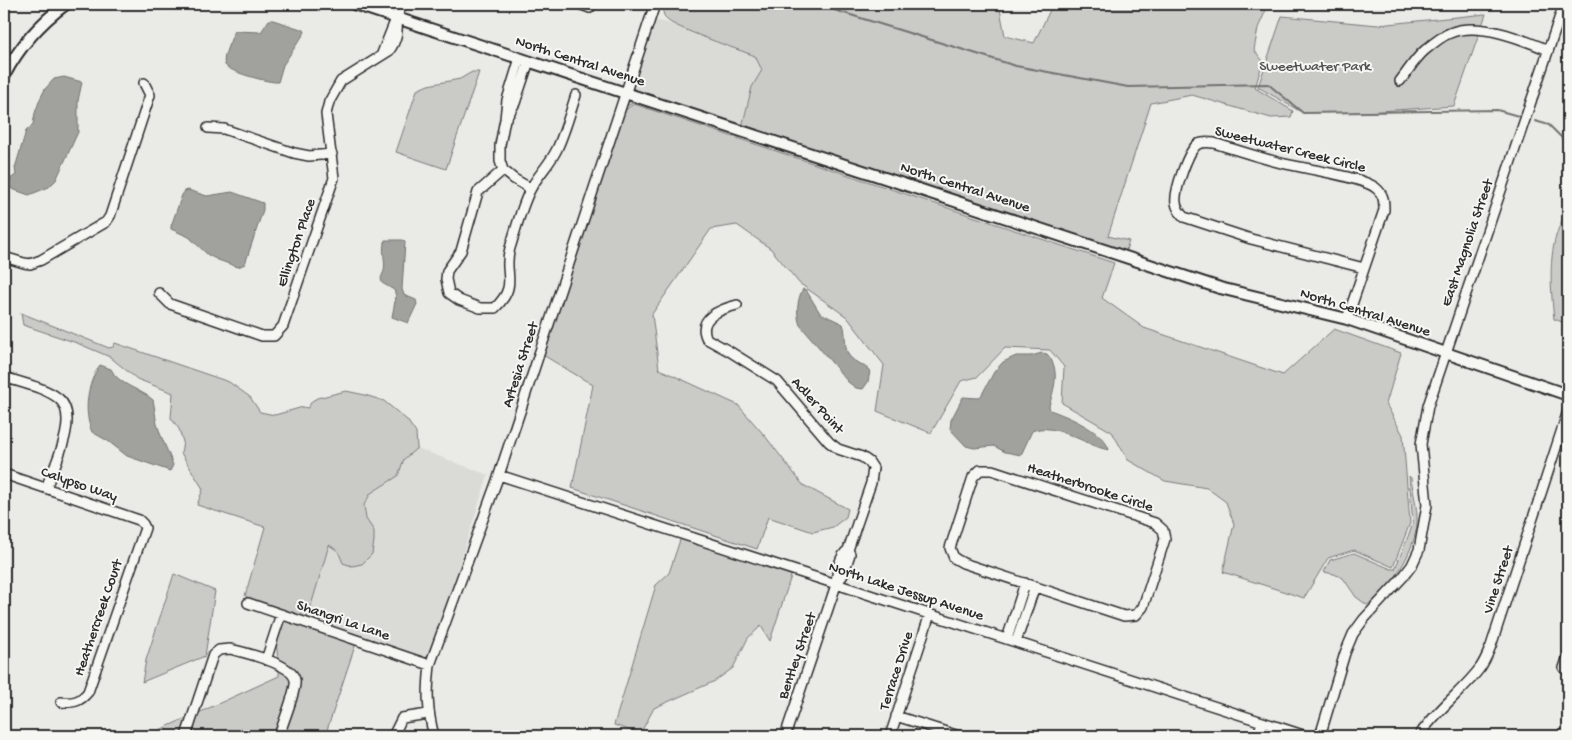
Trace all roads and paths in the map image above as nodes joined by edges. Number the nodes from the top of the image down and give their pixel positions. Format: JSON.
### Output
{"nodes":[{"id":1,"x":354,"y":4,"type":"edge"},
{"id":2,"x":402,"y":4,"type":"edge"},
{"id":3,"x":579,"y":4,"type":"edge"},
{"id":4,"x":655,"y":4,"type":"edge"},
{"id":5,"x":1564,"y":4,"type":"edge"},
{"id":6,"x":61,"y":5,"type":"edge"},
{"id":7,"x":590,"y":8,"type":"dead end"},
{"id":8,"x":397,"y":18,"type":"junction"},
{"id":9,"x":1548,"y":50,"type":"junction"},
{"id":10,"x":525,"y":60,"type":"junction"},
{"id":11,"x":4,"y":76,"type":"edge"},
{"id":12,"x":1400,"y":81,"type":"dead end"},
{"id":13,"x":144,"y":83,"type":"dead end"},
{"id":14,"x":626,"y":93,"type":"junction"},
{"id":15,"x":576,"y":95,"type":"dead end"},
{"id":16,"x":208,"y":128,"type":"dead end"},
{"id":17,"x":332,"y":154,"type":"junction"},
{"id":18,"x":503,"y":170,"type":"junction"},
{"id":19,"x":530,"y":188,"type":"junction"},
{"id":20,"x":4,"y":257,"type":"edge"},
{"id":21,"x":1364,"y":268,"type":"junction"},
{"id":22,"x":159,"y":293,"type":"dead end"},
{"id":23,"x":737,"y":305,"type":"dead end"},
{"id":24,"x":1347,"y":319,"type":"junction"},
{"id":25,"x":1445,"y":354,"type":"junction"},
{"id":26,"x":4,"y":377,"type":"edge"},
{"id":27,"x":1568,"y":395,"type":"edge"},
{"id":28,"x":1568,"y":411,"type":"edge"},
{"id":29,"x":4,"y":474,"type":"edge"},
{"id":30,"x":499,"y":475,"type":"junction"},
{"id":31,"x":46,"y":488,"type":"junction"},
{"id":32,"x":144,"y":524,"type":"joint"},
{"id":33,"x":1025,"y":583,"type":"junction"},
{"id":34,"x":836,"y":585,"type":"junction"},
{"id":35,"x":1035,"y":586,"type":"junction"},
{"id":36,"x":248,"y":603,"type":"dead end"},
{"id":37,"x":1017,"y":608,"type":"junction"},
{"id":38,"x":1026,"y":612,"type":"junction"},
{"id":39,"x":281,"y":614,"type":"junction"},
{"id":40,"x":930,"y":614,"type":"junction"},
{"id":41,"x":1007,"y":639,"type":"junction"},
{"id":42,"x":1016,"y":642,"type":"junction"},
{"id":43,"x":1568,"y":656,"type":"edge"},
{"id":44,"x":266,"y":660,"type":"junction"},
{"id":45,"x":430,"y":665,"type":"junction"},
{"id":46,"x":1564,"y":668,"type":"dead end"},
{"id":47,"x":61,"y":702,"type":"dead end"},
{"id":48,"x":428,"y":714,"type":"junction"},
{"id":49,"x":896,"y":716,"type":"junction"},
{"id":50,"x":1262,"y":722,"type":"junction"},
{"id":51,"x":186,"y":736,"type":"edge"},
{"id":52,"x":278,"y":736,"type":"edge"},
{"id":53,"x":393,"y":736,"type":"edge"},
{"id":54,"x":434,"y":736,"type":"edge"},
{"id":55,"x":785,"y":736,"type":"edge"},
{"id":56,"x":890,"y":736,"type":"edge"},
{"id":57,"x":958,"y":736,"type":"edge"},
{"id":58,"x":1258,"y":736,"type":"edge"},
{"id":59,"x":1306,"y":736,"type":"edge"},
{"id":60,"x":1320,"y":736,"type":"edge"},
{"id":61,"x":1419,"y":736,"type":"edge"}],
"edges":[{"from":1,"to":8,"type":"main road","name":"North Central Avenue"},
{"from":2,"to":8,"type":"street","name":"Ellington Place"},
{"from":3,"to":7,"type":"street"},
{"from":4,"to":14,"type":"street","name":"Artesia Street"},
{"from":5,"to":9,"type":"street","name":"East Magnolia Street"},
{"from":6,"to":11,"type":"main road"},
{"from":8,"to":10,"type":"main road","name":"North Central Avenue"},
{"from":8,"to":17,"type":"street","name":"Ellington Place"},
{"from":9,"to":12,"type":"street"},
{"from":9,"to":25,"type":"street","name":"East Magnolia Street"},
{"from":10,"to":14,"type":"main road","name":"North Central Avenue"},
{"from":10,"to":18,"type":"street"},
{"from":13,"to":20,"type":"street"},
{"from":14,"to":24,"type":"main road","name":"North Central Avenue"},
{"from":14,"to":30,"type":"street","name":"Artesia Street"},
{"from":15,"to":19,"type":"street"},
{"from":16,"to":17,"type":"street"},
{"from":17,"to":22,"type":"street","name":"Ellington Place"},
{"from":18,"to":19,"type":"street"},
{"from":18,"to":19,"type":"street"},
{"from":21,"to":21,"type":"street","name":"Sweetwater Creek Circle"},
{"from":21,"to":24,"type":"street","name":"Sweetwater Creek Circle"},
{"from":23,"to":34,"type":"street","name":"Adler Point"},
{"from":24,"to":25,"type":"main road","name":"North Central Avenue"},
{"from":25,"to":27,"type":"main road","name":"North Central Avenue"},
{"from":25,"to":60,"type":"street","name":"East Magnolia Street"},
{"from":26,"to":31,"type":"street"},
{"from":28,"to":61,"type":"street","name":"Vine Street"},
{"from":29,"to":31,"type":"street","name":"Calypso Way"},
{"from":30,"to":34,"type":"street","name":"North Lake Jessup Avenue"},
{"from":30,"to":45,"type":"street","name":"Artesia Street"},
{"from":31,"to":32,"type":"street","name":"Calypso Way"},
{"from":32,"to":47,"type":"street","name":"Heathercreek Court"},
{"from":33,"to":35,"type":"street","name":"Heatherbrooke Circle"},
{"from":33,"to":35,"type":"street","name":"Heatherbrooke Circle"},
{"from":33,"to":37,"type":"street"},
{"from":34,"to":40,"type":"street","name":"North Lake Jessup Avenue"},
{"from":34,"to":55,"type":"street","name":"Bentley Street"},
{"from":35,"to":38,"type":"street"},
{"from":36,"to":39,"type":"street","name":"Shangri La Lane"},
{"from":37,"to":38,"type":"street"},
{"from":37,"to":41,"type":"street"},
{"from":38,"to":42,"type":"street"},
{"from":39,"to":44,"type":"street"},
{"from":39,"to":45,"type":"street","name":"Shangri La Lane"},
{"from":40,"to":41,"type":"street","name":"North Lake Jessup Avenue"},
{"from":40,"to":49,"type":"street","name":"Terrace Drive"},
{"from":41,"to":42,"type":"street","name":"North Lake Jessup Avenue"},
{"from":42,"to":50,"type":"street","name":"North Lake Jessup Avenue"},
{"from":43,"to":46,"type":"street"},
{"from":44,"to":51,"type":"street"},
{"from":44,"to":52,"type":"street"},
{"from":45,"to":48,"type":"street","name":"Artesia Street"},
{"from":48,"to":53,"type":"street"},
{"from":48,"to":54,"type":"street","name":"Artesia Street"},
{"from":49,"to":56,"type":"street","name":"Terrace Drive"},
{"from":49,"to":57,"type":"street"},
{"from":50,"to":58,"type":"street"},
{"from":50,"to":59,"type":"street","name":"North Lake Jessup Avenue"}]}
